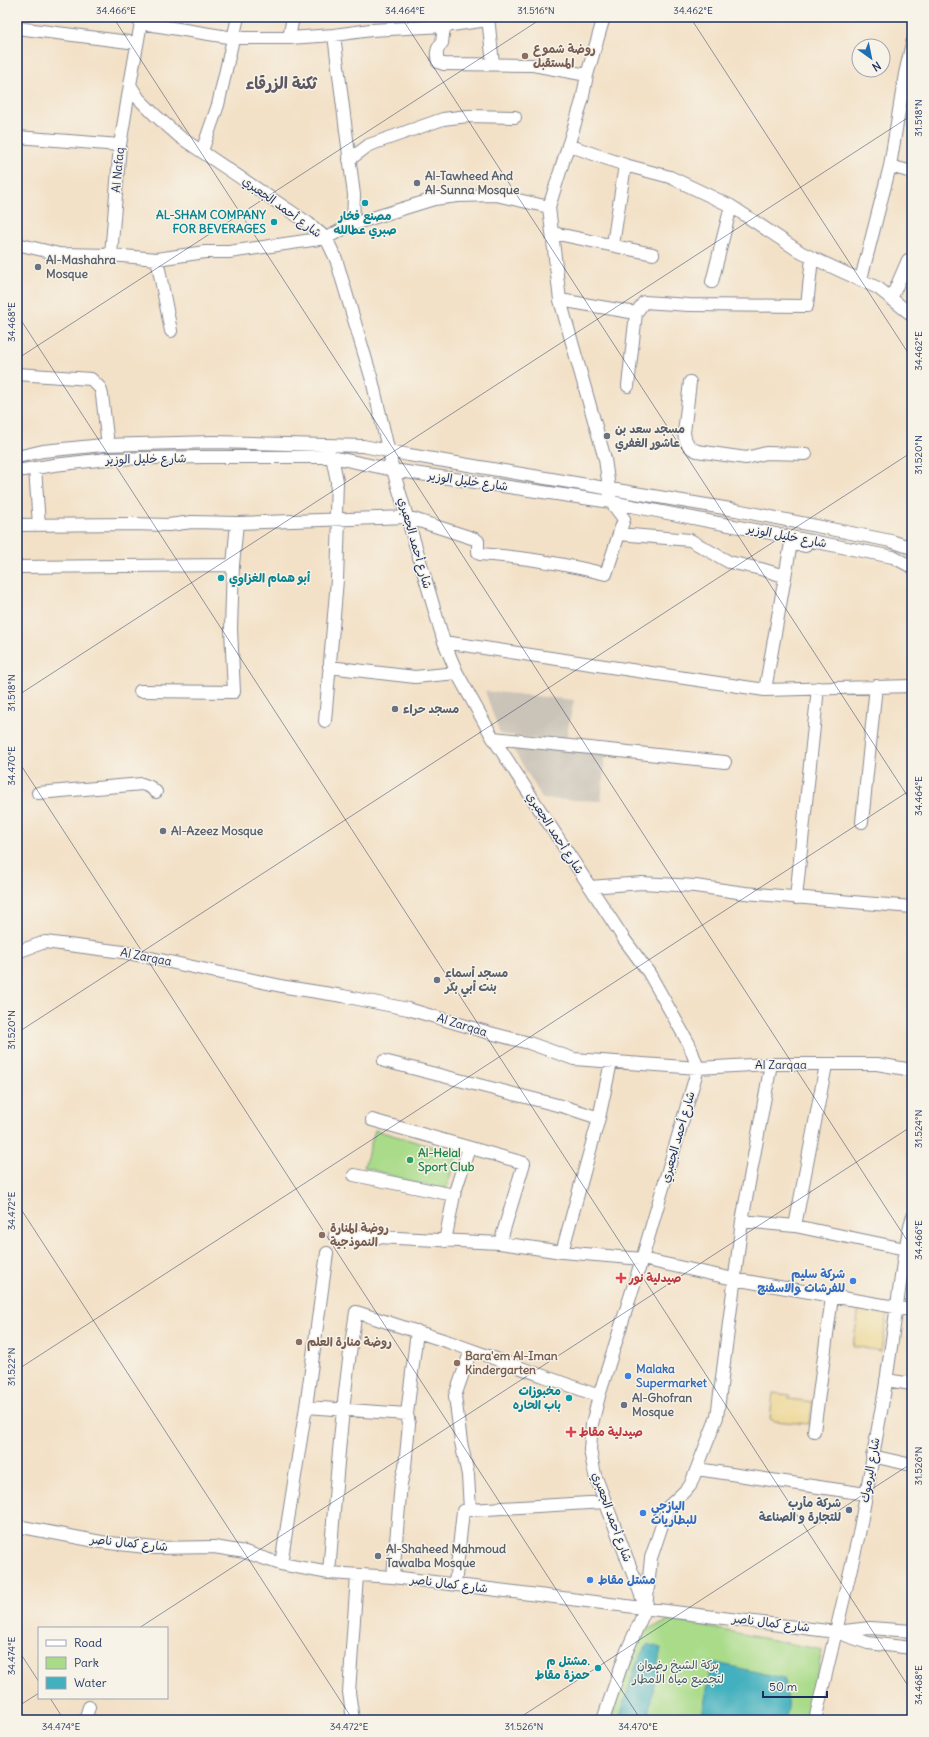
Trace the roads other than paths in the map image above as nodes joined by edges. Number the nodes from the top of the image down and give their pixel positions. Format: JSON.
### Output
{"nodes":[{"id":1,"x":238,"y":17,"type":"edge"},
{"id":2,"x":293,"y":17,"type":"edge"},
{"id":3,"x":604,"y":17,"type":"edge"},
{"id":4,"x":488,"y":19,"type":"edge"},
{"id":5,"x":142,"y":20,"type":"edge"},
{"id":6,"x":444,"y":26,"type":"junction"},
{"id":7,"x":17,"y":28,"type":"edge"},
{"id":8,"x":334,"y":35,"type":"junction"},
{"id":9,"x":234,"y":38,"type":"junction"},
{"id":10,"x":289,"y":38,"type":"junction"},
{"id":11,"x":912,"y":42,"type":"edge"},
{"id":12,"x":137,"y":43,"type":"junction"},
{"id":13,"x":493,"y":64,"type":"junction"},
{"id":14,"x":587,"y":75,"type":"junction"},
{"id":15,"x":130,"y":85,"type":"junction"},
{"id":16,"x":515,"y":117,"type":"dead end"},
{"id":17,"x":17,"y":138,"type":"edge"},
{"id":18,"x":120,"y":145,"type":"junction"},
{"id":19,"x":568,"y":145,"type":"junction"},
{"id":20,"x":202,"y":151,"type":"junction"},
{"id":21,"x":349,"y":160,"type":"junction"},
{"id":22,"x":625,"y":165,"type":"junction"},
{"id":23,"x":890,"y":166,"type":"junction"},
{"id":24,"x":912,"y":172,"type":"edge"},
{"id":25,"x":730,"y":206,"type":"junction"},
{"id":26,"x":549,"y":207,"type":"junction"},
{"id":27,"x":353,"y":224,"type":"junction"},
{"id":28,"x":553,"y":233,"type":"junction"},
{"id":29,"x":326,"y":238,"type":"junction"},
{"id":30,"x":17,"y":244,"type":"edge"},
{"id":31,"x":613,"y":245,"type":"junction"},
{"id":32,"x":653,"y":254,"type":"dead end"},
{"id":33,"x":111,"y":255,"type":"junction"},
{"id":34,"x":812,"y":258,"type":"junction"},
{"id":35,"x":157,"y":259,"type":"junction"},
{"id":36,"x":912,"y":262,"type":"edge"},
{"id":37,"x":861,"y":279,"type":"junction"},
{"id":38,"x":712,"y":282,"type":"dead end"},
{"id":39,"x":891,"y":299,"type":"junction"},
{"id":40,"x":560,"y":300,"type":"junction"},
{"id":41,"x":636,"y":313,"type":"junction"},
{"id":42,"x":912,"y":315,"type":"edge"},
{"id":43,"x":171,"y":331,"type":"dead end"},
{"id":44,"x":17,"y":374,"type":"edge"},
{"id":45,"x":690,"y":382,"type":"dead end"},
{"id":46,"x":628,"y":386,"type":"dead end"},
{"id":47,"x":108,"y":444,"type":"junction"},
{"id":48,"x":389,"y":451,"type":"junction"},
{"id":49,"x":806,"y":454,"type":"dead end"},
{"id":50,"x":17,"y":457,"type":"edge"},
{"id":51,"x":332,"y":457,"type":"junction"},
{"id":52,"x":34,"y":468,"type":"junction"},
{"id":53,"x":393,"y":470,"type":"junction"},
{"id":54,"x":17,"y":471,"type":"edge"},
{"id":55,"x":609,"y":489,"type":"junction"},
{"id":56,"x":611,"y":502,"type":"junction"},
{"id":57,"x":407,"y":517,"type":"junction"},
{"id":58,"x":339,"y":518,"type":"junction"},
{"id":59,"x":236,"y":523,"type":"junction"},
{"id":60,"x":38,"y":524,"type":"junction"},
{"id":61,"x":17,"y":525,"type":"edge"},
{"id":62,"x":619,"y":534,"type":"junction"},
{"id":63,"x":912,"y":548,"type":"edge"},
{"id":64,"x":233,"y":565,"type":"junction"},
{"id":65,"x":17,"y":567,"type":"edge"},
{"id":66,"x":912,"y":567,"type":"edge"},
{"id":67,"x":784,"y":576,"type":"junction"},
{"id":68,"x":444,"y":642,"type":"junction"},
{"id":69,"x":329,"y":667,"type":"junction"},
{"id":70,"x":457,"y":673,"type":"junction"},
{"id":71,"x":876,"y":686,"type":"junction"},
{"id":72,"x":912,"y":686,"type":"edge"},
{"id":73,"x":818,"y":688,"type":"junction"},
{"id":74,"x":765,"y":690,"type":"junction"},
{"id":75,"x":140,"y":691,"type":"dead end"},
{"id":76,"x":325,"y":721,"type":"dead end"},
{"id":77,"x":494,"y":738,"type":"junction"},
{"id":78,"x":725,"y":762,"type":"dead end"},
{"id":79,"x":156,"y":792,"type":"dead end"},
{"id":80,"x":38,"y":793,"type":"dead end"},
{"id":81,"x":862,"y":822,"type":"dead end"},
{"id":82,"x":590,"y":887,"type":"junction"},
{"id":83,"x":796,"y":898,"type":"junction"},
{"id":84,"x":912,"y":907,"type":"edge"},
{"id":85,"x":17,"y":952,"type":"edge"},
{"id":86,"x":384,"y":1061,"type":"dead end"},
{"id":87,"x":611,"y":1062,"type":"junction"},
{"id":88,"x":771,"y":1064,"type":"junction"},
{"id":89,"x":826,"y":1065,"type":"junction"},
{"id":90,"x":698,"y":1068,"type":"junction"},
{"id":91,"x":912,"y":1070,"type":"edge"},
{"id":92,"x":599,"y":1118,"type":"junction"},
{"id":93,"x":372,"y":1120,"type":"dead end"},
{"id":94,"x":469,"y":1148,"type":"junction"},
{"id":95,"x":354,"y":1175,"type":"dead end"},
{"id":96,"x":454,"y":1195,"type":"junction"},
{"id":97,"x":912,"y":1218,"type":"edge"},
{"id":98,"x":742,"y":1221,"type":"junction"},
{"id":99,"x":795,"y":1226,"type":"junction"},
{"id":100,"x":335,"y":1236,"type":"dead end"},
{"id":101,"x":445,"y":1241,"type":"junction"},
{"id":102,"x":500,"y":1243,"type":"junction"},
{"id":103,"x":905,"y":1249,"type":"junction"},
{"id":104,"x":562,"y":1252,"type":"junction"},
{"id":105,"x":327,"y":1254,"type":"dead end"},
{"id":106,"x":642,"y":1259,"type":"junction"},
{"id":107,"x":734,"y":1279,"type":"junction"},
{"id":108,"x":832,"y":1297,"type":"junction"},
{"id":109,"x":896,"y":1308,"type":"junction"},
{"id":110,"x":912,"y":1310,"type":"edge"},
{"id":111,"x":417,"y":1331,"type":"junction"},
{"id":112,"x":471,"y":1350,"type":"junction"},
{"id":113,"x":886,"y":1380,"type":"junction"},
{"id":114,"x":912,"y":1384,"type":"edge"},
{"id":115,"x":599,"y":1396,"type":"junction"},
{"id":116,"x":306,"y":1407,"type":"junction"},
{"id":117,"x":343,"y":1411,"type":"junction"},
{"id":118,"x":407,"y":1414,"type":"junction"},
{"id":119,"x":814,"y":1431,"type":"dead end"},
{"id":120,"x":872,"y":1456,"type":"junction"},
{"id":121,"x":912,"y":1465,"type":"edge"},
{"id":122,"x":697,"y":1469,"type":"junction"},
{"id":123,"x":866,"y":1494,"type":"junction"},
{"id":124,"x":606,"y":1502,"type":"junction"},
{"id":125,"x":470,"y":1510,"type":"junction"},
{"id":126,"x":17,"y":1526,"type":"edge"},
{"id":127,"x":281,"y":1564,"type":"junction"},
{"id":128,"x":329,"y":1573,"type":"junction"},
{"id":129,"x":357,"y":1576,"type":"junction"},
{"id":130,"x":393,"y":1577,"type":"junction"},
{"id":131,"x":455,"y":1585,"type":"junction"},
{"id":132,"x":646,"y":1608,"type":"junction"},
{"id":133,"x":912,"y":1631,"type":"edge"},
{"id":134,"x":836,"y":1632,"type":"junction"},
{"id":135,"x":912,"y":1648,"type":"edge"},
{"id":136,"x":89,"y":1706,"type":"dead end"},
{"id":137,"x":85,"y":1720,"type":"edge"},
{"id":138,"x":353,"y":1720,"type":"edge"},
{"id":139,"x":603,"y":1720,"type":"edge"},
{"id":140,"x":815,"y":1720,"type":"edge"}],
"edges":[{"from":1,"to":9,"type":"street"},
{"from":2,"to":10,"type":"street"},
{"from":3,"to":14,"type":"street"},
{"from":4,"to":6,"type":"street"},
{"from":4,"to":13,"type":"street"},
{"from":5,"to":9,"type":"street"},
{"from":5,"to":12,"type":"street"},
{"from":6,"to":8,"type":"street"},
{"from":6,"to":13,"type":"street"},
{"from":7,"to":12,"type":"street"},
{"from":8,"to":10,"type":"street"},
{"from":8,"to":21,"type":"street"},
{"from":9,"to":10,"type":"street"},
{"from":9,"to":20,"type":"street"},
{"from":11,"to":23,"type":"street"},
{"from":12,"to":15,"type":"street"},
{"from":13,"to":14,"type":"street"},
{"from":14,"to":19,"type":"street"},
{"from":15,"to":18,"type":"street","name":"Al Nafaq"},
{"from":15,"to":20,"type":"street","name":"شارع أحمد الجعبري"},
{"from":16,"to":21,"type":"street"},
{"from":17,"to":18,"type":"street"},
{"from":18,"to":33,"type":"street","name":"Al Nafaq"},
{"from":19,"to":22,"type":"street"},
{"from":19,"to":26,"type":"street"},
{"from":20,"to":29,"type":"street","name":"شارع أحمد الجعبري"},
{"from":21,"to":27,"type":"street"},
{"from":22,"to":25,"type":"street"},
{"from":22,"to":31,"type":"street"},
{"from":23,"to":24,"type":"street"},
{"from":23,"to":37,"type":"street"},
{"from":25,"to":34,"type":"street"},
{"from":25,"to":38,"type":"street"},
{"from":26,"to":27,"type":"street"},
{"from":26,"to":28,"type":"street"},
{"from":27,"to":29,"type":"street"},
{"from":28,"to":31,"type":"street"},
{"from":28,"to":40,"type":"street"},
{"from":29,"to":35,"type":"street"},
{"from":29,"to":48,"type":"street","name":"شارع أحمد الجعبري"},
{"from":30,"to":33,"type":"street"},
{"from":31,"to":32,"type":"street"},
{"from":33,"to":35,"type":"street"},
{"from":34,"to":37,"type":"street"},
{"from":34,"to":41,"type":"street"},
{"from":35,"to":43,"type":"street"},
{"from":36,"to":39,"type":"street"},
{"from":37,"to":39,"type":"street"},
{"from":39,"to":42,"type":"street"},
{"from":40,"to":41,"type":"street"},
{"from":40,"to":55,"type":"street"},
{"from":41,"to":46,"type":"street"},
{"from":44,"to":47,"type":"street"},
{"from":45,"to":49,"type":"street"},
{"from":47,"to":48,"type":"street","name":"شارع خليل الوزير"},
{"from":47,"to":50,"type":"street","name":"شارع خليل الوزير"},
{"from":48,"to":53,"type":"street","name":"شارع أحمد الجعبري"},
{"from":48,"to":55,"type":"street","name":"شارع خليل الوزير"},
{"from":51,"to":52,"type":"street","name":"شارع خليل الوزير"},
{"from":51,"to":53,"type":"street","name":"شارع خليل الوزير"},
{"from":51,"to":58,"type":"street"},
{"from":52,"to":54,"type":"street","name":"شارع خليل الوزير"},
{"from":52,"to":60,"type":"street"},
{"from":53,"to":56,"type":"street","name":"شارع خليل الوزير"},
{"from":53,"to":57,"type":"street","name":"شارع أحمد الجعبري"},
{"from":55,"to":56,"type":"street"},
{"from":55,"to":63,"type":"street","name":"شارع خليل الوزير"},
{"from":56,"to":62,"type":"street"},
{"from":56,"to":66,"type":"street","name":"شارع خليل الوزير"},
{"from":57,"to":58,"type":"street"},
{"from":57,"to":62,"type":"street"},
{"from":57,"to":68,"type":"street","name":"شارع أحمد الجعبري"},
{"from":58,"to":59,"type":"street"},
{"from":58,"to":69,"type":"street"},
{"from":59,"to":60,"type":"street"},
{"from":59,"to":64,"type":"street"},
{"from":60,"to":61,"type":"street"},
{"from":62,"to":67,"type":"street"},
{"from":64,"to":65,"type":"street"},
{"from":64,"to":75,"type":"street"},
{"from":66,"to":67,"type":"street"},
{"from":67,"to":74,"type":"street"},
{"from":68,"to":70,"type":"street","name":"شارع أحمد الجعبري"},
{"from":68,"to":74,"type":"street"},
{"from":69,"to":70,"type":"street"},
{"from":69,"to":76,"type":"street"},
{"from":70,"to":77,"type":"street","name":"شارع أحمد الجعبري"},
{"from":71,"to":72,"type":"street"},
{"from":71,"to":73,"type":"street"},
{"from":71,"to":81,"type":"street"},
{"from":73,"to":74,"type":"street"},
{"from":73,"to":83,"type":"street"},
{"from":77,"to":78,"type":"street"},
{"from":77,"to":82,"type":"street","name":"شارع أحمد الجعبري"},
{"from":79,"to":80,"type":"street"},
{"from":82,"to":83,"type":"street"},
{"from":82,"to":90,"type":"street","name":"شارع أحمد الجعبري"},
{"from":83,"to":84,"type":"street"},
{"from":85,"to":87,"type":"street","name":"Al Zarqaa"},
{"from":86,"to":92,"type":"street"},
{"from":87,"to":90,"type":"street","name":"Al Zarqaa"},
{"from":87,"to":92,"type":"street"},
{"from":88,"to":89,"type":"street","name":"Al Zarqaa"},
{"from":88,"to":90,"type":"street","name":"Al Zarqaa"},
{"from":88,"to":98,"type":"street"},
{"from":89,"to":91,"type":"street","name":"Al Zarqaa"},
{"from":89,"to":99,"type":"street"},
{"from":90,"to":106,"type":"street","name":"شارع أحمد الجعبري"},
{"from":92,"to":104,"type":"street"},
{"from":93,"to":94,"type":"street"},
{"from":94,"to":96,"type":"street"},
{"from":94,"to":102,"type":"street"},
{"from":95,"to":96,"type":"street"},
{"from":96,"to":101,"type":"street"},
{"from":97,"to":103,"type":"street","name":"شارع اليرموك"},
{"from":98,"to":99,"type":"street"},
{"from":98,"to":107,"type":"street"},
{"from":99,"to":103,"type":"street"},
{"from":100,"to":101,"type":"street"},
{"from":101,"to":102,"type":"street"},
{"from":102,"to":104,"type":"street"},
{"from":103,"to":109,"type":"street","name":"شارع اليرموك"},
{"from":104,"to":106,"type":"street"},
{"from":105,"to":116,"type":"street"},
{"from":106,"to":107,"type":"street"},
{"from":106,"to":115,"type":"street","name":"شارع أحمد الجعبري"},
{"from":107,"to":108,"type":"street"},
{"from":107,"to":122,"type":"street"},
{"from":108,"to":109,"type":"street"},
{"from":108,"to":119,"type":"street"},
{"from":109,"to":110,"type":"street"},
{"from":109,"to":113,"type":"street","name":"شارع اليرموك"},
{"from":111,"to":112,"type":"street"},
{"from":111,"to":117,"type":"street"},
{"from":111,"to":118,"type":"street"},
{"from":112,"to":115,"type":"street"},
{"from":112,"to":125,"type":"street"},
{"from":113,"to":114,"type":"street"},
{"from":113,"to":120,"type":"street","name":"شارع اليرموك"},
{"from":115,"to":124,"type":"street","name":"شارع أحمد الجعبري"},
{"from":116,"to":117,"type":"street"},
{"from":116,"to":127,"type":"street"},
{"from":117,"to":118,"type":"street"},
{"from":117,"to":128,"type":"street"},
{"from":118,"to":130,"type":"street"},
{"from":120,"to":121,"type":"street"},
{"from":120,"to":123,"type":"street","name":"شارع اليرموك"},
{"from":122,"to":123,"type":"street"},
{"from":122,"to":132,"type":"street"},
{"from":123,"to":134,"type":"street","name":"شارع اليرموك"},
{"from":124,"to":125,"type":"street"},
{"from":124,"to":132,"type":"street","name":"شارع أحمد الجعبري"},
{"from":125,"to":131,"type":"street"},
{"from":126,"to":127,"type":"street","name":"شارع كمال ناصر"},
{"from":127,"to":128,"type":"street","name":"شارع كمال ناصر"},
{"from":128,"to":129,"type":"street","name":"شارع كمال ناصر"},
{"from":129,"to":130,"type":"street","name":"شارع كمال ناصر"},
{"from":129,"to":138,"type":"street"},
{"from":130,"to":131,"type":"street","name":"شارع كمال ناصر"},
{"from":131,"to":132,"type":"street","name":"شارع كمال ناصر"},
{"from":132,"to":134,"type":"street","name":"شارع كمال ناصر"},
{"from":132,"to":139,"type":"street"},
{"from":133,"to":134,"type":"street","name":"شارع كمال ناصر"},
{"from":134,"to":135,"type":"street","name":"شارع كمال ناصر"},
{"from":134,"to":140,"type":"street","name":"شارع اليرموك"},
{"from":136,"to":137,"type":"street"}]}
